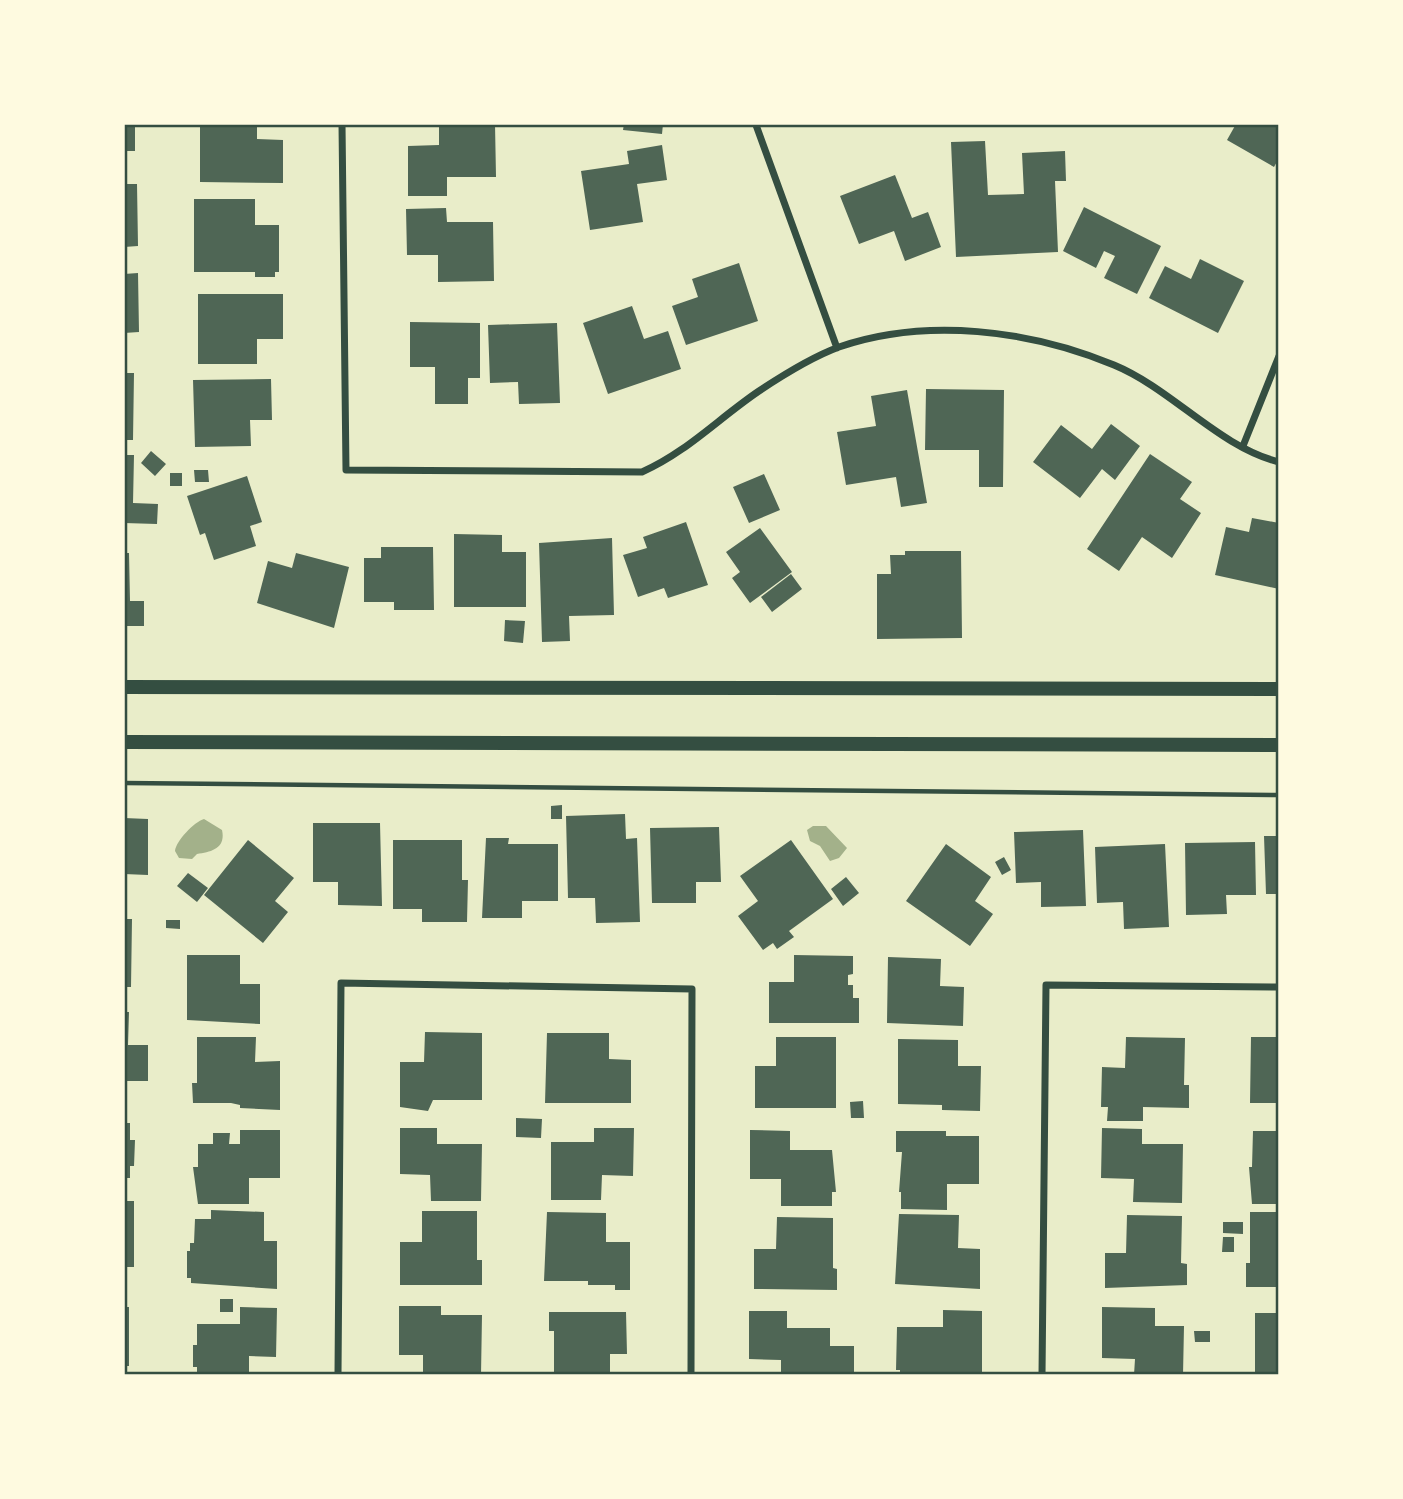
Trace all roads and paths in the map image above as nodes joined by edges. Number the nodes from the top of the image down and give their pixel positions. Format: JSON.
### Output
{"nodes":[{"id":1,"x":342,"y":124,"type":"edge"},
{"id":2,"x":756,"y":125,"type":"edge"},
{"id":3,"x":837,"y":348,"type":"junction"},
{"id":4,"x":1279,"y":356,"type":"edge"},
{"id":5,"x":1243,"y":446,"type":"junction"},
{"id":6,"x":1279,"y":462,"type":"edge"},
{"id":7,"x":124,"y":687,"type":"edge"},
{"id":8,"x":1279,"y":689,"type":"edge"},
{"id":9,"x":124,"y":742,"type":"edge"},
{"id":10,"x":1279,"y":745,"type":"edge"},
{"id":11,"x":124,"y":783,"type":"edge"},
{"id":12,"x":1279,"y":794,"type":"edge"},
{"id":13,"x":1279,"y":987,"type":"edge"},
{"id":14,"x":338,"y":1375,"type":"edge"},
{"id":15,"x":691,"y":1375,"type":"edge"},
{"id":16,"x":1042,"y":1375,"type":"edge"}],
"edges":[{"from":1,"to":3,"type":"street"},
{"from":2,"to":3,"type":"street"},
{"from":3,"to":5,"type":"street"},
{"from":4,"to":5,"type":"street"},
{"from":5,"to":6,"type":"street"},
{"from":7,"to":8,"type":"main road"},
{"from":9,"to":10,"type":"main road"},
{"from":11,"to":12,"type":"path"},
{"from":13,"to":16,"type":"street"},
{"from":14,"to":15,"type":"street"}]}
